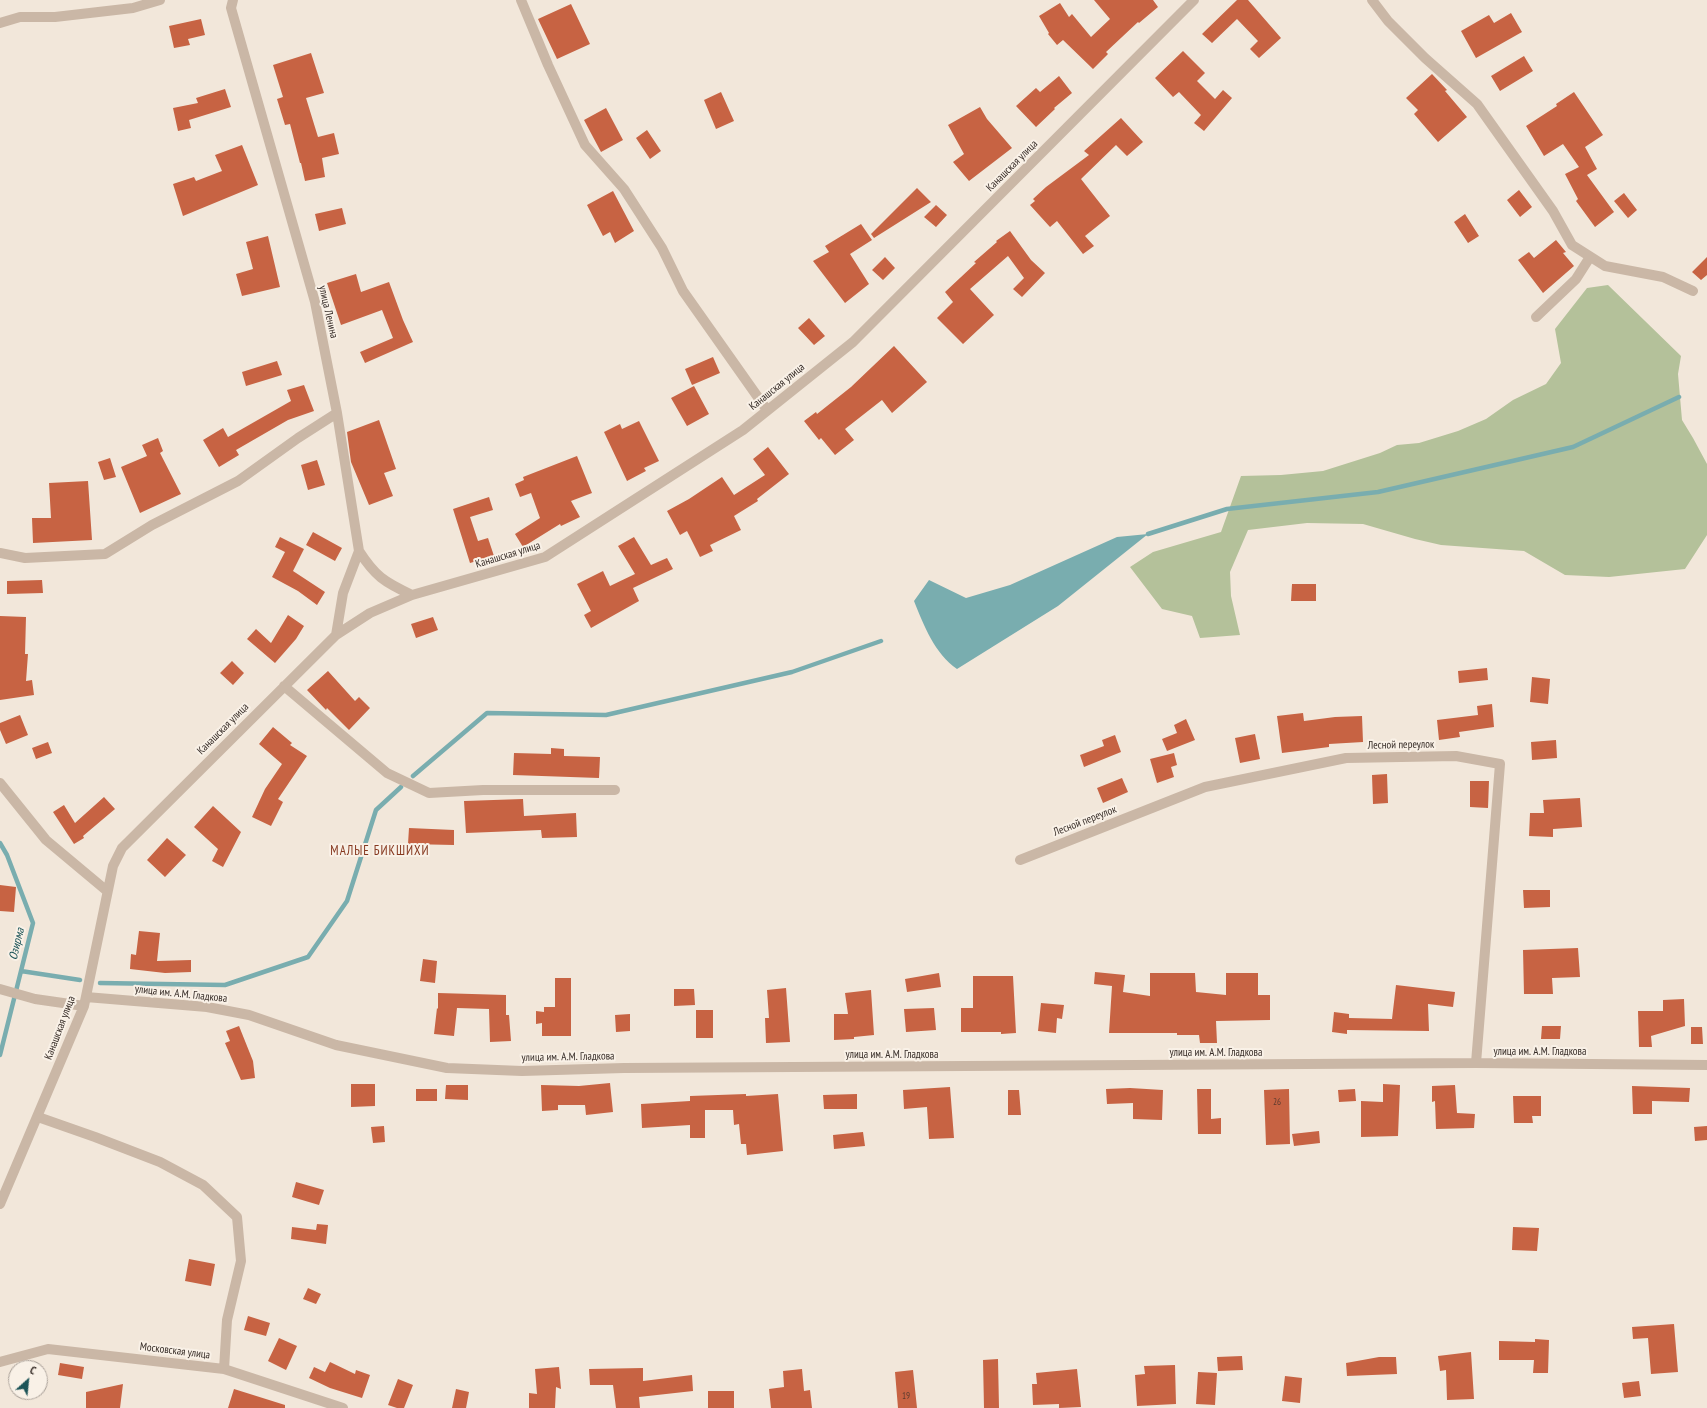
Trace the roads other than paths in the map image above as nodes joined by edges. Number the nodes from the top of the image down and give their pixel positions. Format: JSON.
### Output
{"nodes":[{"id":1,"x":160,"y":0,"type":"edge"},
{"id":2,"x":233,"y":0,"type":"edge"},
{"id":3,"x":521,"y":0,"type":"edge"},
{"id":4,"x":1194,"y":0,"type":"edge"},
{"id":5,"x":1372,"y":0,"type":"edge"},
{"id":6,"x":0,"y":23,"type":"edge"},
{"id":7,"x":1590,"y":257,"type":"junction"},
{"id":8,"x":1693,"y":290,"type":"dead end"},
{"id":9,"x":1536,"y":317,"type":"dead end"},
{"id":10,"x":767,"y":410,"type":"junction"},
{"id":11,"x":336,"y":413,"type":"junction"},
{"id":12,"x":359,"y":551,"type":"junction"},
{"id":13,"x":0,"y":553,"type":"edge"},
{"id":14,"x":412,"y":595,"type":"junction"},
{"id":15,"x":336,"y":635,"type":"junction"},
{"id":16,"x":284,"y":686,"type":"junction"},
{"id":17,"x":0,"y":783,"type":"edge"},
{"id":18,"x":615,"y":790,"type":"dead end"},
{"id":19,"x":1020,"y":860,"type":"dead end"},
{"id":20,"x":107,"y":891,"type":"junction"},
{"id":21,"x":0,"y":989,"type":"edge"},
{"id":22,"x":85,"y":1002,"type":"junction"},
{"id":23,"x":1476,"y":1063,"type":"junction"},
{"id":24,"x":1707,"y":1065,"type":"edge"},
{"id":25,"x":38,"y":1117,"type":"junction"},
{"id":26,"x":0,"y":1204,"type":"edge"},
{"id":27,"x":0,"y":1362,"type":"edge"},
{"id":28,"x":224,"y":1369,"type":"junction"},
{"id":29,"x":343,"y":1408,"type":"edge"}],
"edges":[{"from":1,"to":6,"type":"street"},
{"from":2,"to":11,"type":"street","name":"улица Ленина"},
{"from":3,"to":10,"type":"street"},
{"from":4,"to":10,"type":"street","name":"Канашская улица"},
{"from":5,"to":7,"type":"street"},
{"from":7,"to":8,"type":"street"},
{"from":7,"to":9,"type":"street"},
{"from":10,"to":14,"type":"street","name":"Канашская улица"},
{"from":11,"to":12,"type":"street","name":"улица Ленина"},
{"from":11,"to":13,"type":"street"},
{"from":12,"to":14,"type":"street"},
{"from":12,"to":15,"type":"street"},
{"from":14,"to":15,"type":"street","name":"Канашская улица"},
{"from":15,"to":16,"type":"street","name":"Канашская улица"},
{"from":16,"to":18,"type":"street"},
{"from":16,"to":20,"type":"street","name":"Канашская улица"},
{"from":17,"to":20,"type":"street"},
{"from":19,"to":23,"type":"street","name":"Лесной переулок"},
{"from":20,"to":22,"type":"street","name":"Канашская улица"},
{"from":21,"to":22,"type":"street","name":"улица им. А.М. Гладкова"},
{"from":22,"to":23,"type":"street","name":"улица им. А.М. Гладкова"},
{"from":22,"to":25,"type":"street","name":"Канашская улица"},
{"from":23,"to":24,"type":"street","name":"улица им. А.М. Гладкова"},
{"from":25,"to":26,"type":"street","name":"Канашская улица"},
{"from":25,"to":28,"type":"street"},
{"from":27,"to":28,"type":"street","name":"Московская улица"},
{"from":28,"to":29,"type":"street","name":"Московская улица"}]}
